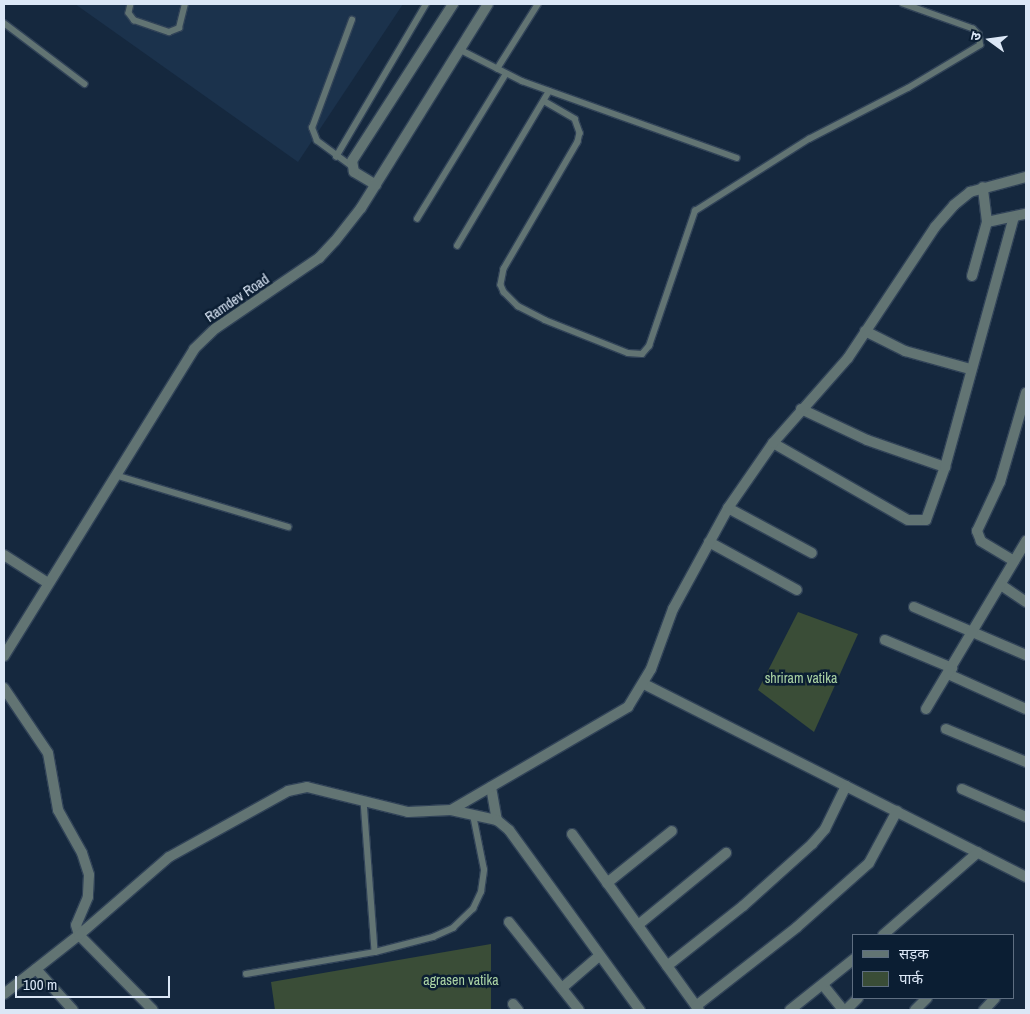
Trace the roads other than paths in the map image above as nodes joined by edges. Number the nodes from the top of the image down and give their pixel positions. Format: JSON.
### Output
{"nodes":[{"id":1,"x":130,"y":4,"type":"edge"},
{"id":2,"x":185,"y":4,"type":"edge"},
{"id":3,"x":426,"y":4,"type":"edge"},
{"id":4,"x":453,"y":4,"type":"edge"},
{"id":5,"x":488,"y":4,"type":"edge"},
{"id":6,"x":538,"y":4,"type":"edge"},
{"id":7,"x":903,"y":4,"type":"edge"},
{"id":8,"x":352,"y":20,"type":"dead end"},
{"id":9,"x":4,"y":23,"type":"edge"},
{"id":10,"x":459,"y":49,"type":"junction"},
{"id":11,"x":497,"y":70,"type":"junction"},
{"id":12,"x":506,"y":74,"type":"junction"},
{"id":13,"x":85,"y":84,"type":"dead end"},
{"id":14,"x":549,"y":91,"type":"junction"},
{"id":15,"x":544,"y":101,"type":"junction"},
{"id":16,"x":336,"y":157,"type":"junction"},
{"id":17,"x":737,"y":158,"type":"dead end"},
{"id":18,"x":353,"y":169,"type":"junction"},
{"id":19,"x":1026,"y":177,"type":"edge"},
{"id":20,"x":376,"y":185,"type":"junction"},
{"id":21,"x":983,"y":188,"type":"junction"},
{"id":22,"x":1026,"y":214,"type":"edge"},
{"id":23,"x":1014,"y":217,"type":"junction"},
{"id":24,"x":417,"y":219,"type":"dead end"},
{"id":25,"x":987,"y":222,"type":"junction"},
{"id":26,"x":457,"y":246,"type":"dead end"},
{"id":27,"x":972,"y":276,"type":"dead end"},
{"id":28,"x":865,"y":331,"type":"junction"},
{"id":29,"x":970,"y":369,"type":"junction"},
{"id":30,"x":1026,"y":393,"type":"edge"},
{"id":31,"x":801,"y":409,"type":"junction"},
{"id":32,"x":773,"y":443,"type":"junction"},
{"id":33,"x":945,"y":467,"type":"junction"},
{"id":34,"x":114,"y":474,"type":"junction"},
{"id":35,"x":728,"y":508,"type":"junction"},
{"id":36,"x":288,"y":527,"type":"dead end"},
{"id":37,"x":1026,"y":541,"type":"edge"},
{"id":38,"x":709,"y":542,"type":"junction"},
{"id":39,"x":812,"y":553,"type":"dead end"},
{"id":40,"x":4,"y":555,"type":"edge"},
{"id":41,"x":1014,"y":561,"type":"junction"},
{"id":42,"x":48,"y":583,"type":"junction"},
{"id":43,"x":1001,"y":585,"type":"junction"},
{"id":44,"x":797,"y":590,"type":"dead end"},
{"id":45,"x":1026,"y":602,"type":"edge"},
{"id":46,"x":914,"y":607,"type":"dead end"},
{"id":47,"x":971,"y":634,"type":"junction"},
{"id":48,"x":885,"y":640,"type":"dead end"},
{"id":49,"x":1026,"y":655,"type":"edge"},
{"id":50,"x":4,"y":656,"type":"edge"},
{"id":51,"x":950,"y":671,"type":"junction"},
{"id":52,"x":644,"y":684,"type":"junction"},
{"id":53,"x":4,"y":688,"type":"edge"},
{"id":54,"x":926,"y":709,"type":"dead end"},
{"id":55,"x":1026,"y":709,"type":"edge"},
{"id":56,"x":946,"y":729,"type":"dead end"},
{"id":57,"x":1026,"y":762,"type":"edge"},
{"id":58,"x":846,"y":786,"type":"junction"},
{"id":59,"x":491,"y":787,"type":"junction"},
{"id":60,"x":962,"y":790,"type":"dead end"},
{"id":61,"x":364,"y":801,"type":"junction"},
{"id":62,"x":451,"y":810,"type":"junction"},
{"id":63,"x":897,"y":811,"type":"junction"},
{"id":64,"x":474,"y":815,"type":"junction"},
{"id":65,"x":1026,"y":817,"type":"edge"},
{"id":66,"x":497,"y":820,"type":"junction"},
{"id":67,"x":672,"y":831,"type":"dead end"},
{"id":68,"x":572,"y":834,"type":"dead end"},
{"id":69,"x":726,"y":852,"type":"dead end"},
{"id":70,"x":978,"y":852,"type":"junction"},
{"id":71,"x":1026,"y":877,"type":"edge"},
{"id":72,"x":608,"y":883,"type":"junction"},
{"id":73,"x":509,"y":922,"type":"dead end"},
{"id":74,"x":638,"y":925,"type":"junction"},
{"id":75,"x":884,"y":934,"type":"edge"},
{"id":76,"x":79,"y":935,"type":"junction"},
{"id":77,"x":375,"y":952,"type":"junction"},
{"id":78,"x":599,"y":956,"type":"junction"},
{"id":79,"x":852,"y":961,"type":"edge"},
{"id":80,"x":667,"y":966,"type":"junction"},
{"id":81,"x":36,"y":969,"type":"junction"},
{"id":82,"x":246,"y":974,"type":"dead end"},
{"id":83,"x":823,"y":984,"type":"junction"},
{"id":84,"x":562,"y":988,"type":"junction"},
{"id":85,"x":4,"y":994,"type":"edge"},
{"id":86,"x":857,"y":999,"type":"edge"},
{"id":87,"x":926,"y":999,"type":"edge"},
{"id":88,"x":994,"y":999,"type":"edge"},
{"id":89,"x":698,"y":1008,"type":"edge"},
{"id":90,"x":73,"y":1010,"type":"edge"},
{"id":91,"x":153,"y":1010,"type":"edge"},
{"id":92,"x":579,"y":1010,"type":"edge"},
{"id":93,"x":640,"y":1010,"type":"edge"},
{"id":94,"x":790,"y":1010,"type":"edge"},
{"id":95,"x":844,"y":1010,"type":"edge"},
{"id":96,"x":915,"y":1010,"type":"edge"},
{"id":97,"x":984,"y":1010,"type":"edge"}],
"edges":[{"from":1,"to":2,"type":"lane"},
{"from":3,"to":16,"type":"lane"},
{"from":4,"to":18,"type":"street"},
{"from":5,"to":10,"type":"street","name":"Ramdev Road"},
{"from":6,"to":11,"type":"lane"},
{"from":7,"to":15,"type":"lane"},
{"from":8,"to":16,"type":"lane"},
{"from":9,"to":13,"type":"lane"},
{"from":10,"to":11,"type":"lane"},
{"from":10,"to":20,"type":"street","name":"Ramdev Road"},
{"from":11,"to":12,"type":"lane"},
{"from":12,"to":14,"type":"lane"},
{"from":12,"to":24,"type":"lane"},
{"from":14,"to":15,"type":"lane"},
{"from":14,"to":17,"type":"lane"},
{"from":15,"to":26,"type":"lane"},
{"from":16,"to":18,"type":"lane"},
{"from":18,"to":20,"type":"street"},
{"from":19,"to":21,"type":"street"},
{"from":20,"to":34,"type":"street","name":"Ramdev Road"},
{"from":21,"to":25,"type":"street"},
{"from":21,"to":28,"type":"street"},
{"from":22,"to":23,"type":"street"},
{"from":23,"to":25,"type":"street"},
{"from":23,"to":29,"type":"street"},
{"from":25,"to":27,"type":"street"},
{"from":28,"to":29,"type":"street"},
{"from":28,"to":31,"type":"street"},
{"from":29,"to":33,"type":"street"},
{"from":30,"to":41,"type":"street"},
{"from":31,"to":32,"type":"street"},
{"from":31,"to":33,"type":"street"},
{"from":32,"to":33,"type":"street"},
{"from":32,"to":35,"type":"street"},
{"from":34,"to":36,"type":"lane"},
{"from":34,"to":42,"type":"street","name":"Ramdev Road"},
{"from":35,"to":38,"type":"street"},
{"from":35,"to":39,"type":"street"},
{"from":37,"to":41,"type":"street"},
{"from":38,"to":44,"type":"street"},
{"from":38,"to":52,"type":"street"},
{"from":40,"to":42,"type":"street"},
{"from":41,"to":43,"type":"street"},
{"from":42,"to":50,"type":"street","name":"Ramdev Road"},
{"from":43,"to":45,"type":"street"},
{"from":43,"to":47,"type":"street"},
{"from":46,"to":47,"type":"street"},
{"from":47,"to":49,"type":"street"},
{"from":47,"to":51,"type":"street"},
{"from":48,"to":51,"type":"street"},
{"from":51,"to":54,"type":"street"},
{"from":51,"to":55,"type":"street"},
{"from":52,"to":58,"type":"street"},
{"from":52,"to":59,"type":"street"},
{"from":53,"to":76,"type":"street"},
{"from":56,"to":57,"type":"street"},
{"from":58,"to":63,"type":"street"},
{"from":58,"to":80,"type":"street"},
{"from":59,"to":62,"type":"street"},
{"from":59,"to":66,"type":"street"},
{"from":60,"to":65,"type":"street"},
{"from":61,"to":62,"type":"street"},
{"from":61,"to":76,"type":"street"},
{"from":61,"to":77,"type":"lane"},
{"from":62,"to":64,"type":"street"},
{"from":63,"to":70,"type":"street"},
{"from":63,"to":89,"type":"street"},
{"from":64,"to":66,"type":"street"},
{"from":64,"to":77,"type":"lane"},
{"from":66,"to":78,"type":"street"},
{"from":67,"to":72,"type":"street"},
{"from":68,"to":72,"type":"street"},
{"from":69,"to":74,"type":"street"},
{"from":70,"to":71,"type":"street"},
{"from":70,"to":75,"type":"street"},
{"from":72,"to":74,"type":"street"},
{"from":73,"to":84,"type":"street"},
{"from":74,"to":80,"type":"street"},
{"from":76,"to":81,"type":"street"},
{"from":76,"to":91,"type":"street"},
{"from":77,"to":82,"type":"lane"},
{"from":78,"to":84,"type":"street"},
{"from":78,"to":93,"type":"street"},
{"from":79,"to":83,"type":"street"},
{"from":80,"to":89,"type":"street"},
{"from":81,"to":85,"type":"street"},
{"from":81,"to":90,"type":"street"},
{"from":83,"to":94,"type":"street"},
{"from":83,"to":95,"type":"street"},
{"from":84,"to":92,"type":"street"},
{"from":86,"to":95,"type":"street"},
{"from":87,"to":96,"type":"street"},
{"from":88,"to":97,"type":"street"}]}
